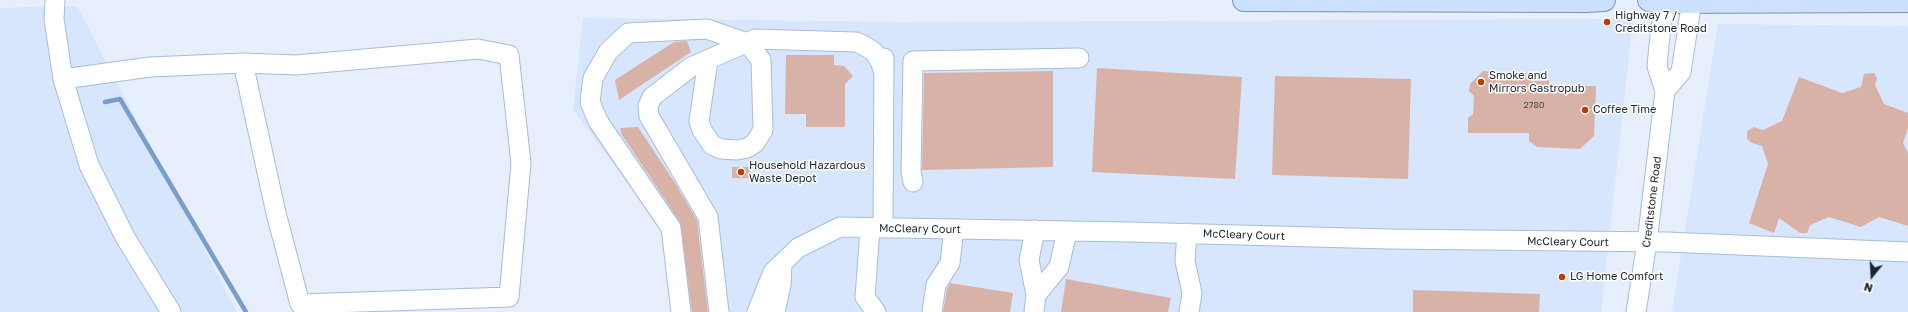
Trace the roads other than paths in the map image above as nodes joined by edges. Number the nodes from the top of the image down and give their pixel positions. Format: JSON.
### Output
{"nodes":[{"id":1,"x":55,"y":0,"type":"edge"},
{"id":2,"x":1244,"y":0,"type":"edge"},
{"id":3,"x":1604,"y":0,"type":"edge"},
{"id":4,"x":1660,"y":1,"type":"edge"},
{"id":5,"x":1692,"y":1,"type":"edge"},
{"id":6,"x":1908,"y":1,"type":"edge"},
{"id":7,"x":707,"y":29,"type":"junction"},
{"id":8,"x":747,"y":43,"type":"junction"},
{"id":9,"x":1079,"y":58,"type":"dead end"},
{"id":10,"x":708,"y":60,"type":"junction"},
{"id":11,"x":243,"y":64,"type":"junction"},
{"id":12,"x":883,"y":70,"type":"junction"},
{"id":13,"x":63,"y":79,"type":"junction"},
{"id":14,"x":1665,"y":91,"type":"junction"},
{"id":15,"x":913,"y":182,"type":"dead end"},
{"id":16,"x":876,"y":228,"type":"junction"},
{"id":17,"x":954,"y":229,"type":"junction"},
{"id":18,"x":1035,"y":230,"type":"junction"},
{"id":19,"x":1067,"y":231,"type":"junction"},
{"id":20,"x":1187,"y":233,"type":"junction"},
{"id":21,"x":1647,"y":242,"type":"junction"},
{"id":22,"x":1908,"y":252,"type":"edge"},
{"id":23,"x":782,"y":264,"type":"junction"},
{"id":24,"x":1035,"y":304,"type":"edge"},
{"id":25,"x":171,"y":312,"type":"edge"},
{"id":26,"x":681,"y":312,"type":"edge"},
{"id":27,"x":719,"y":312,"type":"edge"},
{"id":28,"x":757,"y":312,"type":"edge"},
{"id":29,"x":775,"y":312,"type":"edge"},
{"id":30,"x":876,"y":312,"type":"edge"},
{"id":31,"x":932,"y":312,"type":"edge"},
{"id":32,"x":1189,"y":312,"type":"edge"},
{"id":33,"x":1636,"y":312,"type":"edge"}],
"edges":[{"from":1,"to":13,"type":"street"},
{"from":2,"to":3,"type":"main road"},
{"from":4,"to":5,"type":"main road"},
{"from":4,"to":14,"type":"street","name":"Creditstone Road"},
{"from":5,"to":6,"type":"main road"},
{"from":5,"to":14,"type":"street"},
{"from":7,"to":8,"type":"street"},
{"from":7,"to":12,"type":"street"},
{"from":7,"to":26,"type":"street"},
{"from":8,"to":10,"type":"street"},
{"from":8,"to":10,"type":"street"},
{"from":8,"to":12,"type":"street"},
{"from":9,"to":15,"type":"street"},
{"from":10,"to":27,"type":"street"},
{"from":11,"to":11,"type":"street"},
{"from":11,"to":13,"type":"street"},
{"from":12,"to":16,"type":"street"},
{"from":13,"to":25,"type":"street"},
{"from":14,"to":21,"type":"street","name":"Creditstone Road"},
{"from":16,"to":17,"type":"street","name":"McCleary Court"},
{"from":16,"to":23,"type":"street","name":"McCleary Court"},
{"from":16,"to":30,"type":"street"},
{"from":17,"to":18,"type":"street","name":"McCleary Court"},
{"from":17,"to":31,"type":"street"},
{"from":18,"to":19,"type":"street","name":"McCleary Court"},
{"from":18,"to":24,"type":"street"},
{"from":19,"to":20,"type":"street","name":"McCleary Court"},
{"from":19,"to":24,"type":"street"},
{"from":20,"to":21,"type":"street","name":"McCleary Court"},
{"from":20,"to":32,"type":"street"},
{"from":21,"to":22,"type":"street","name":"McCleary Court"},
{"from":21,"to":33,"type":"street","name":"Creditstone Road"},
{"from":23,"to":28,"type":"street"},
{"from":23,"to":29,"type":"street"}]}
